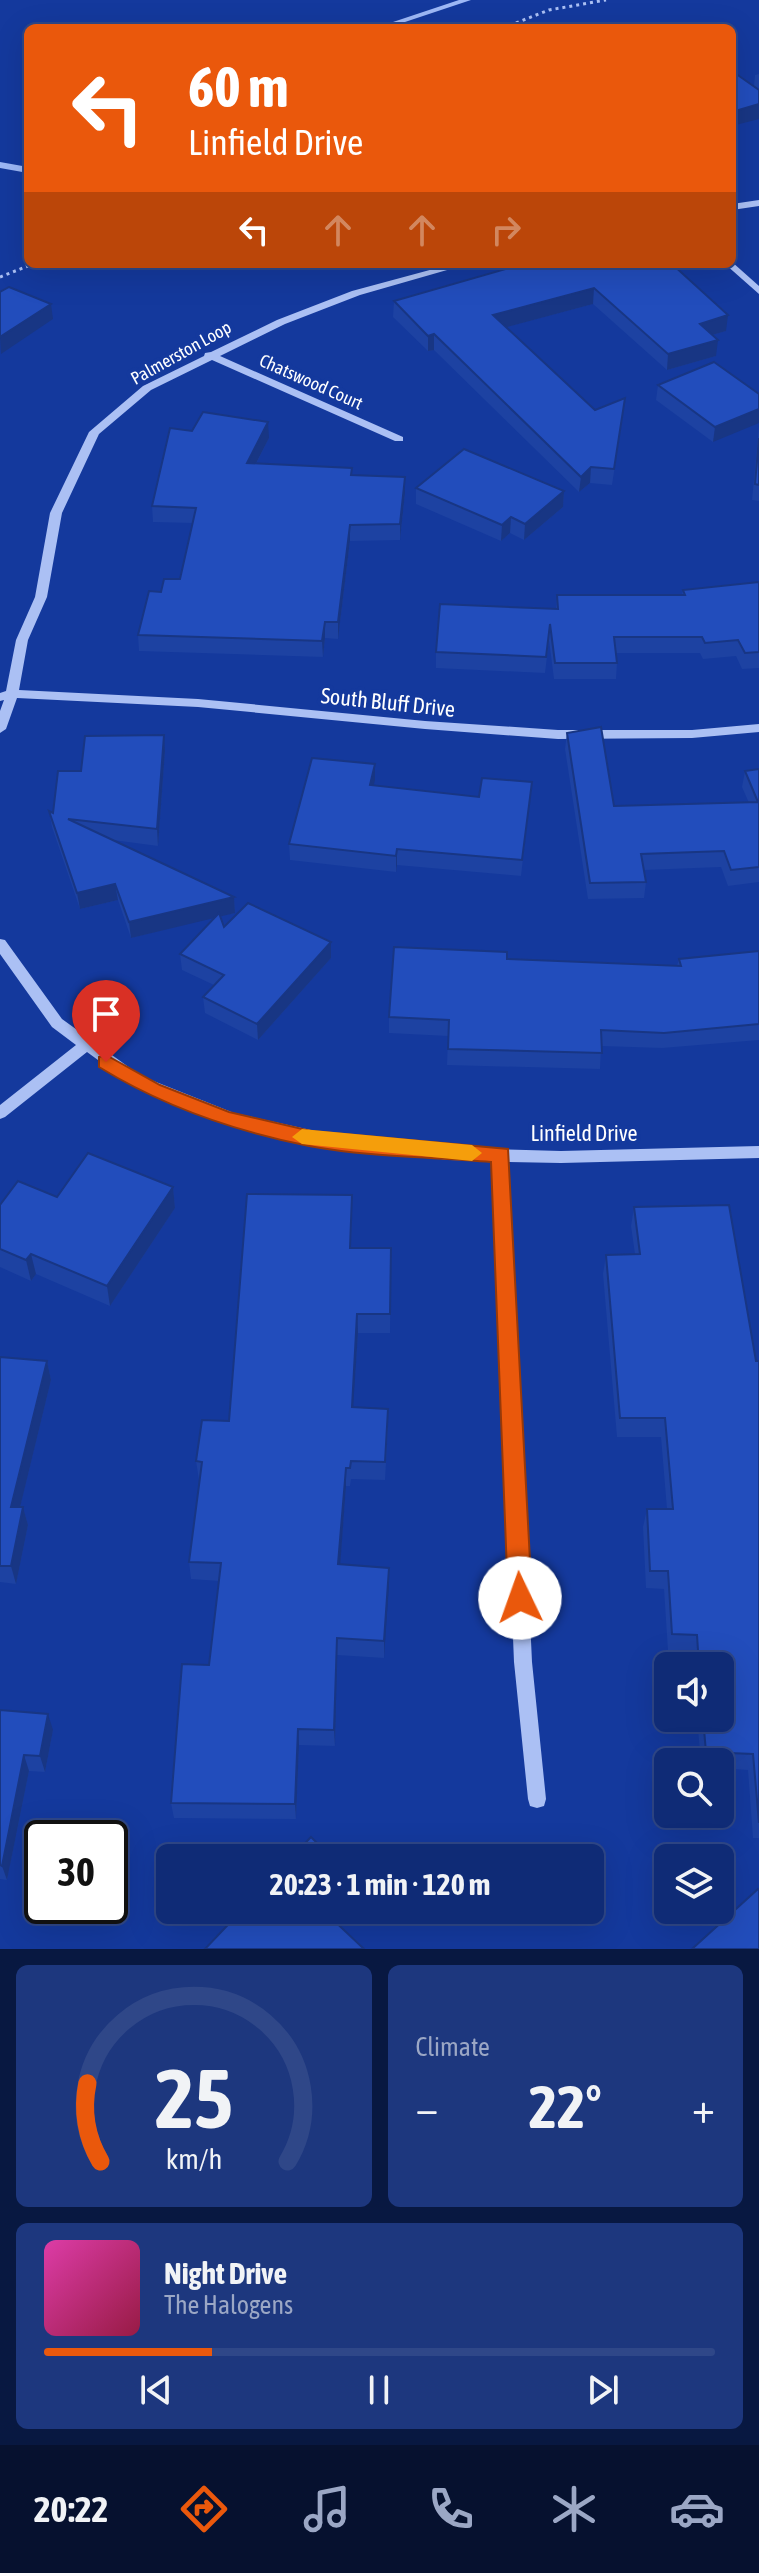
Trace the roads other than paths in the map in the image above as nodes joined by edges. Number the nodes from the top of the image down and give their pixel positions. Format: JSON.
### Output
{"nodes":[{"id":1,"x":759,"y":203,"type":"edge"},
{"id":2,"x":736,"y":206,"type":"edge"},
{"id":3,"x":448,"y":268,"type":"edge"},
{"id":4,"x":734,"y":268,"type":"edge"},
{"id":5,"x":759,"y":291,"type":"edge"},
{"id":6,"x":209,"y":355,"type":"junction"},
{"id":7,"x":399,"y":439,"type":"dead end"},
{"id":8,"x":4,"y":693,"type":"edge"},
{"id":9,"x":759,"y":728,"type":"edge"},
{"id":10,"x":0,"y":729,"type":"edge"},
{"id":11,"x":0,"y":944,"type":"edge"},
{"id":12,"x":82,"y":1048,"type":"junction"},
{"id":13,"x":0,"y":1113,"type":"edge"},
{"id":14,"x":759,"y":1152,"type":"edge"},
{"id":15,"x":501,"y":1155,"type":"junction"},
{"id":16,"x":537,"y":1799,"type":"dead end"}],
"edges":[{"from":1,"to":2,"type":"street"},
{"from":3,"to":6,"type":"street","name":"Palmerston Loop"},
{"from":4,"to":5,"type":"street"},
{"from":6,"to":7,"type":"street","name":"Chatswood Court"},
{"from":6,"to":8,"type":"street","name":"Palmerston Loop"},
{"from":8,"to":9,"type":"street","name":"South Bluff Drive"},
{"from":8,"to":10,"type":"street"},
{"from":11,"to":12,"type":"street","name":"Linfield Drive"},
{"from":12,"to":13,"type":"street"},
{"from":12,"to":15,"type":"street","name":"Linfield Drive"},
{"from":14,"to":15,"type":"street","name":"Linfield Drive"},
{"from":15,"to":16,"type":"street"}]}
